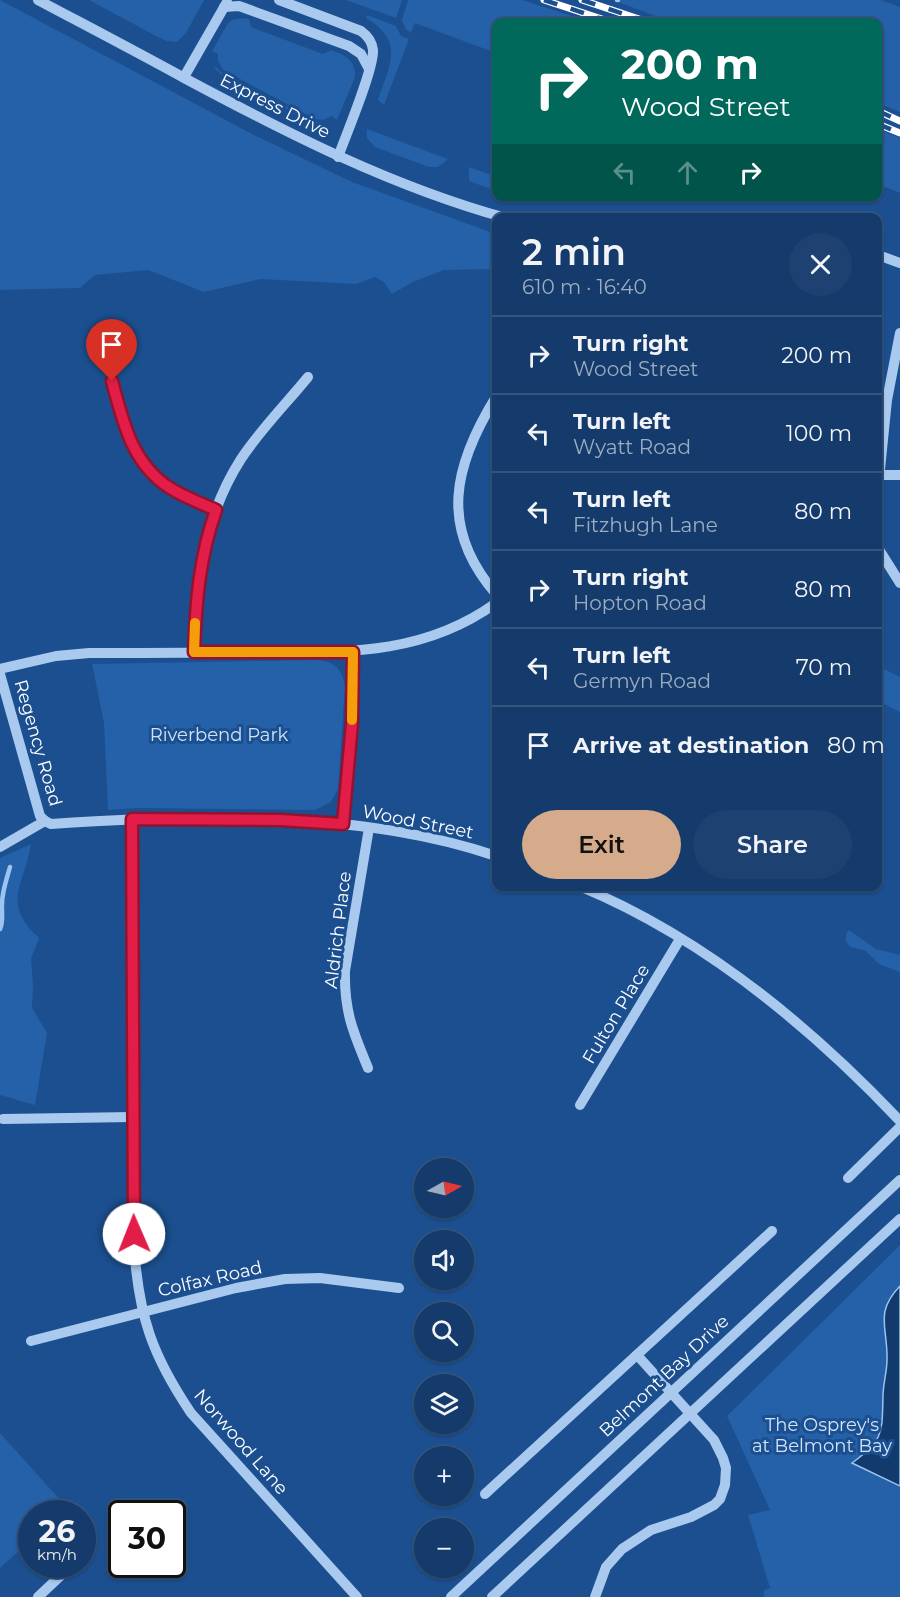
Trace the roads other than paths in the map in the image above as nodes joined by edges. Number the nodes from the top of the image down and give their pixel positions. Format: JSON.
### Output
{"nodes":[{"id":1,"x":38,"y":0,"type":"edge"},
{"id":2,"x":279,"y":0,"type":"edge"},
{"id":3,"x":226,"y":4,"type":"edge"},
{"id":4,"x":369,"y":69,"type":"junction"},
{"id":5,"x":184,"y":77,"type":"junction"},
{"id":6,"x":338,"y":157,"type":"junction"},
{"id":7,"x":492,"y":214,"type":"edge"},
{"id":8,"x":882,"y":256,"type":"edge"},
{"id":9,"x":900,"y":263,"type":"edge"},
{"id":10,"x":899,"y":338,"type":"edge"},
{"id":11,"x":308,"y":377,"type":"dead end"},
{"id":12,"x":112,"y":381,"type":"dead end"},
{"id":13,"x":492,"y":405,"type":"edge"},
{"id":14,"x":882,"y":447,"type":"edge"},
{"id":15,"x":882,"y":475,"type":"edge"},
{"id":16,"x":900,"y":475,"type":"edge"},
{"id":17,"x":216,"y":510,"type":"junction"},
{"id":18,"x":882,"y":554,"type":"edge"},
{"id":19,"x":900,"y":583,"type":"edge"},
{"id":20,"x":492,"y":588,"type":"edge"},
{"id":21,"x":492,"y":606,"type":"edge"},
{"id":22,"x":194,"y":652,"type":"junction"},
{"id":23,"x":353,"y":652,"type":"junction"},
{"id":24,"x":0,"y":669,"type":"edge"},
{"id":25,"x":0,"y":674,"type":"edge"},
{"id":26,"x":132,"y":819,"type":"junction"},
{"id":27,"x":45,"y":821,"type":"junction"},
{"id":28,"x":343,"y":824,"type":"junction"},
{"id":29,"x":369,"y":828,"type":"junction"},
{"id":30,"x":0,"y":847,"type":"edge"},
{"id":31,"x":492,"y":855,"type":"edge"},
{"id":32,"x":589,"y":891,"type":"edge"},
{"id":33,"x":680,"y":939,"type":"junction"},
{"id":34,"x":368,"y":1068,"type":"dead end"},
{"id":35,"x":580,"y":1105,"type":"dead end"},
{"id":36,"x":133,"y":1118,"type":"junction"},
{"id":37,"x":3,"y":1119,"type":"dead end"},
{"id":38,"x":900,"y":1121,"type":"edge"},
{"id":39,"x":900,"y":1127,"type":"edge"},
{"id":40,"x":848,"y":1179,"type":"dead end"},
{"id":41,"x":900,"y":1180,"type":"edge"},
{"id":42,"x":900,"y":1219,"type":"edge"},
{"id":43,"x":772,"y":1231,"type":"dead end"},
{"id":44,"x":399,"y":1288,"type":"dead end"},
{"id":45,"x":142,"y":1312,"type":"junction"},
{"id":46,"x":31,"y":1341,"type":"dead end"},
{"id":47,"x":637,"y":1355,"type":"junction"},
{"id":48,"x":670,"y":1392,"type":"junction"},
{"id":49,"x":689,"y":1414,"type":"junction"},
{"id":50,"x":485,"y":1494,"type":"dead end"},
{"id":51,"x":58,"y":1578,"type":"edge"},
{"id":52,"x":38,"y":1597,"type":"edge"},
{"id":53,"x":357,"y":1597,"type":"edge"},
{"id":54,"x":451,"y":1597,"type":"edge"},
{"id":55,"x":492,"y":1597,"type":"edge"},
{"id":56,"x":595,"y":1597,"type":"edge"}],
"edges":[{"from":1,"to":5,"type":"street","name":"Express Drive"},
{"from":2,"to":4,"type":"street"},
{"from":3,"to":4,"type":"street"},
{"from":3,"to":5,"type":"street"},
{"from":4,"to":6,"type":"street"},
{"from":5,"to":6,"type":"street","name":"Express Drive"},
{"from":6,"to":7,"type":"street","name":"Express Drive"},
{"from":8,"to":9,"type":"street"},
{"from":10,"to":14,"type":"street"},
{"from":11,"to":17,"type":"street"},
{"from":12,"to":17,"type":"street"},
{"from":13,"to":20,"type":"street"},
{"from":15,"to":16,"type":"street"},
{"from":17,"to":22,"type":"street"},
{"from":18,"to":19,"type":"street"},
{"from":21,"to":23,"type":"street"},
{"from":22,"to":23,"type":"street"},
{"from":22,"to":24,"type":"street"},
{"from":23,"to":28,"type":"street"},
{"from":25,"to":27,"type":"street","name":"Regency Road"},
{"from":26,"to":27,"type":"street","name":"Wood Street"},
{"from":26,"to":28,"type":"street","name":"Wood Street"},
{"from":26,"to":36,"type":"street","name":"Norwood Lane"},
{"from":27,"to":30,"type":"street"},
{"from":28,"to":29,"type":"street","name":"Wood Street"},
{"from":29,"to":31,"type":"street","name":"Wood Street"},
{"from":29,"to":34,"type":"street","name":"Aldrich Place"},
{"from":32,"to":33,"type":"street"},
{"from":33,"to":35,"type":"street","name":"Fulton Place"},
{"from":33,"to":38,"type":"street"},
{"from":36,"to":37,"type":"street"},
{"from":36,"to":45,"type":"street","name":"Norwood Lane"},
{"from":39,"to":40,"type":"street"},
{"from":41,"to":48,"type":"street","name":"Belmont Bay Drive"},
{"from":42,"to":49,"type":"street"},
{"from":43,"to":47,"type":"street"},
{"from":44,"to":45,"type":"street","name":"Colfax Road"},
{"from":45,"to":46,"type":"street","name":"Colfax Road"},
{"from":45,"to":53,"type":"street","name":"Norwood Lane"},
{"from":47,"to":48,"type":"street"},
{"from":47,"to":50,"type":"street"},
{"from":48,"to":49,"type":"street"},
{"from":48,"to":54,"type":"street","name":"Belmont Bay Drive"},
{"from":49,"to":55,"type":"street"},
{"from":49,"to":56,"type":"street"},
{"from":51,"to":52,"type":"street"}]}
